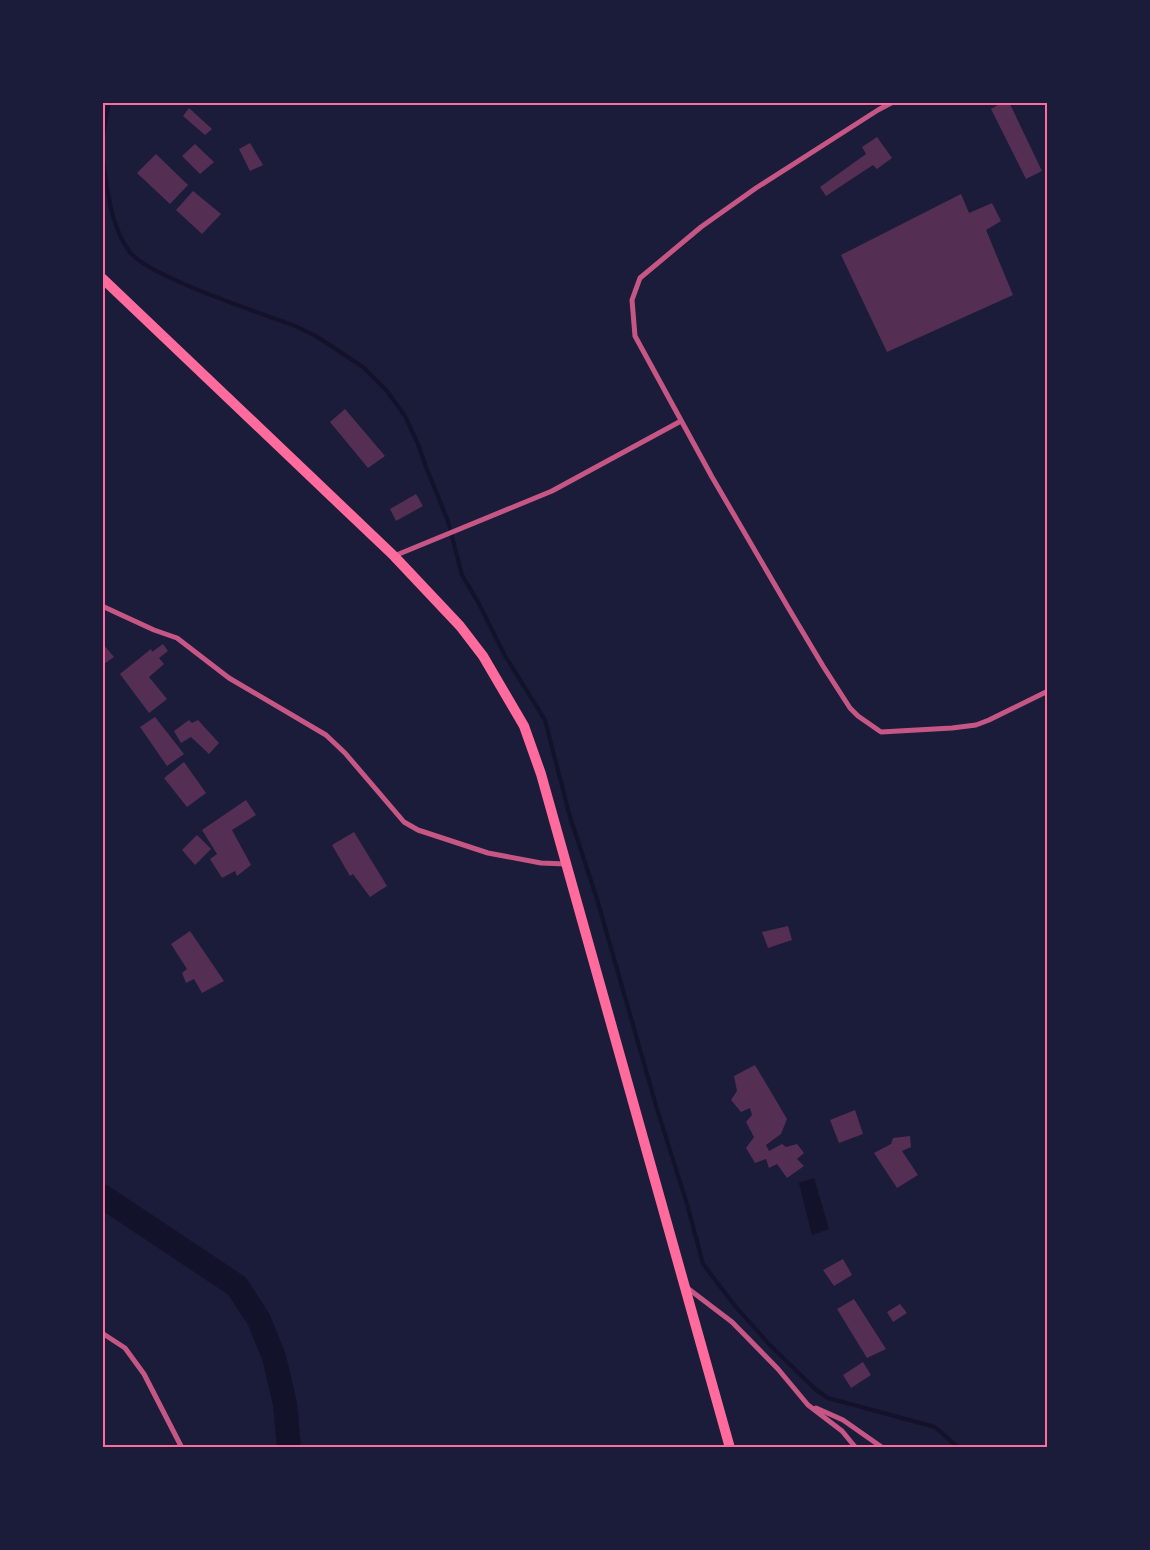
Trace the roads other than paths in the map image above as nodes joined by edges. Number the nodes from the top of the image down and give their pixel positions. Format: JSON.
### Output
{"nodes":[{"id":1,"x":893,"y":102,"type":"edge"},
{"id":2,"x":102,"y":278,"type":"edge"},
{"id":3,"x":681,"y":421,"type":"junction"},
{"id":4,"x":394,"y":556,"type":"junction"},
{"id":5,"x":102,"y":606,"type":"edge"},
{"id":6,"x":1048,"y":691,"type":"edge"},
{"id":7,"x":566,"y":864,"type":"junction"},
{"id":8,"x":684,"y":1285,"type":"junction"},
{"id":9,"x":102,"y":1333,"type":"edge"},
{"id":10,"x":808,"y":1405,"type":"junction"},
{"id":11,"x":182,"y":1448,"type":"edge"},
{"id":12,"x":730,"y":1448,"type":"edge"},
{"id":13,"x":856,"y":1448,"type":"edge"},
{"id":14,"x":883,"y":1448,"type":"edge"}],
"edges":[{"from":1,"to":3,"type":"street"},
{"from":2,"to":4,"type":"highway"},
{"from":3,"to":4,"type":"street"},
{"from":3,"to":6,"type":"street"},
{"from":4,"to":7,"type":"highway"},
{"from":5,"to":7,"type":"street"},
{"from":7,"to":8,"type":"highway"},
{"from":8,"to":10,"type":"street"},
{"from":8,"to":12,"type":"highway"},
{"from":9,"to":11,"type":"street"},
{"from":10,"to":13,"type":"street"},
{"from":10,"to":14,"type":"street"}]}
